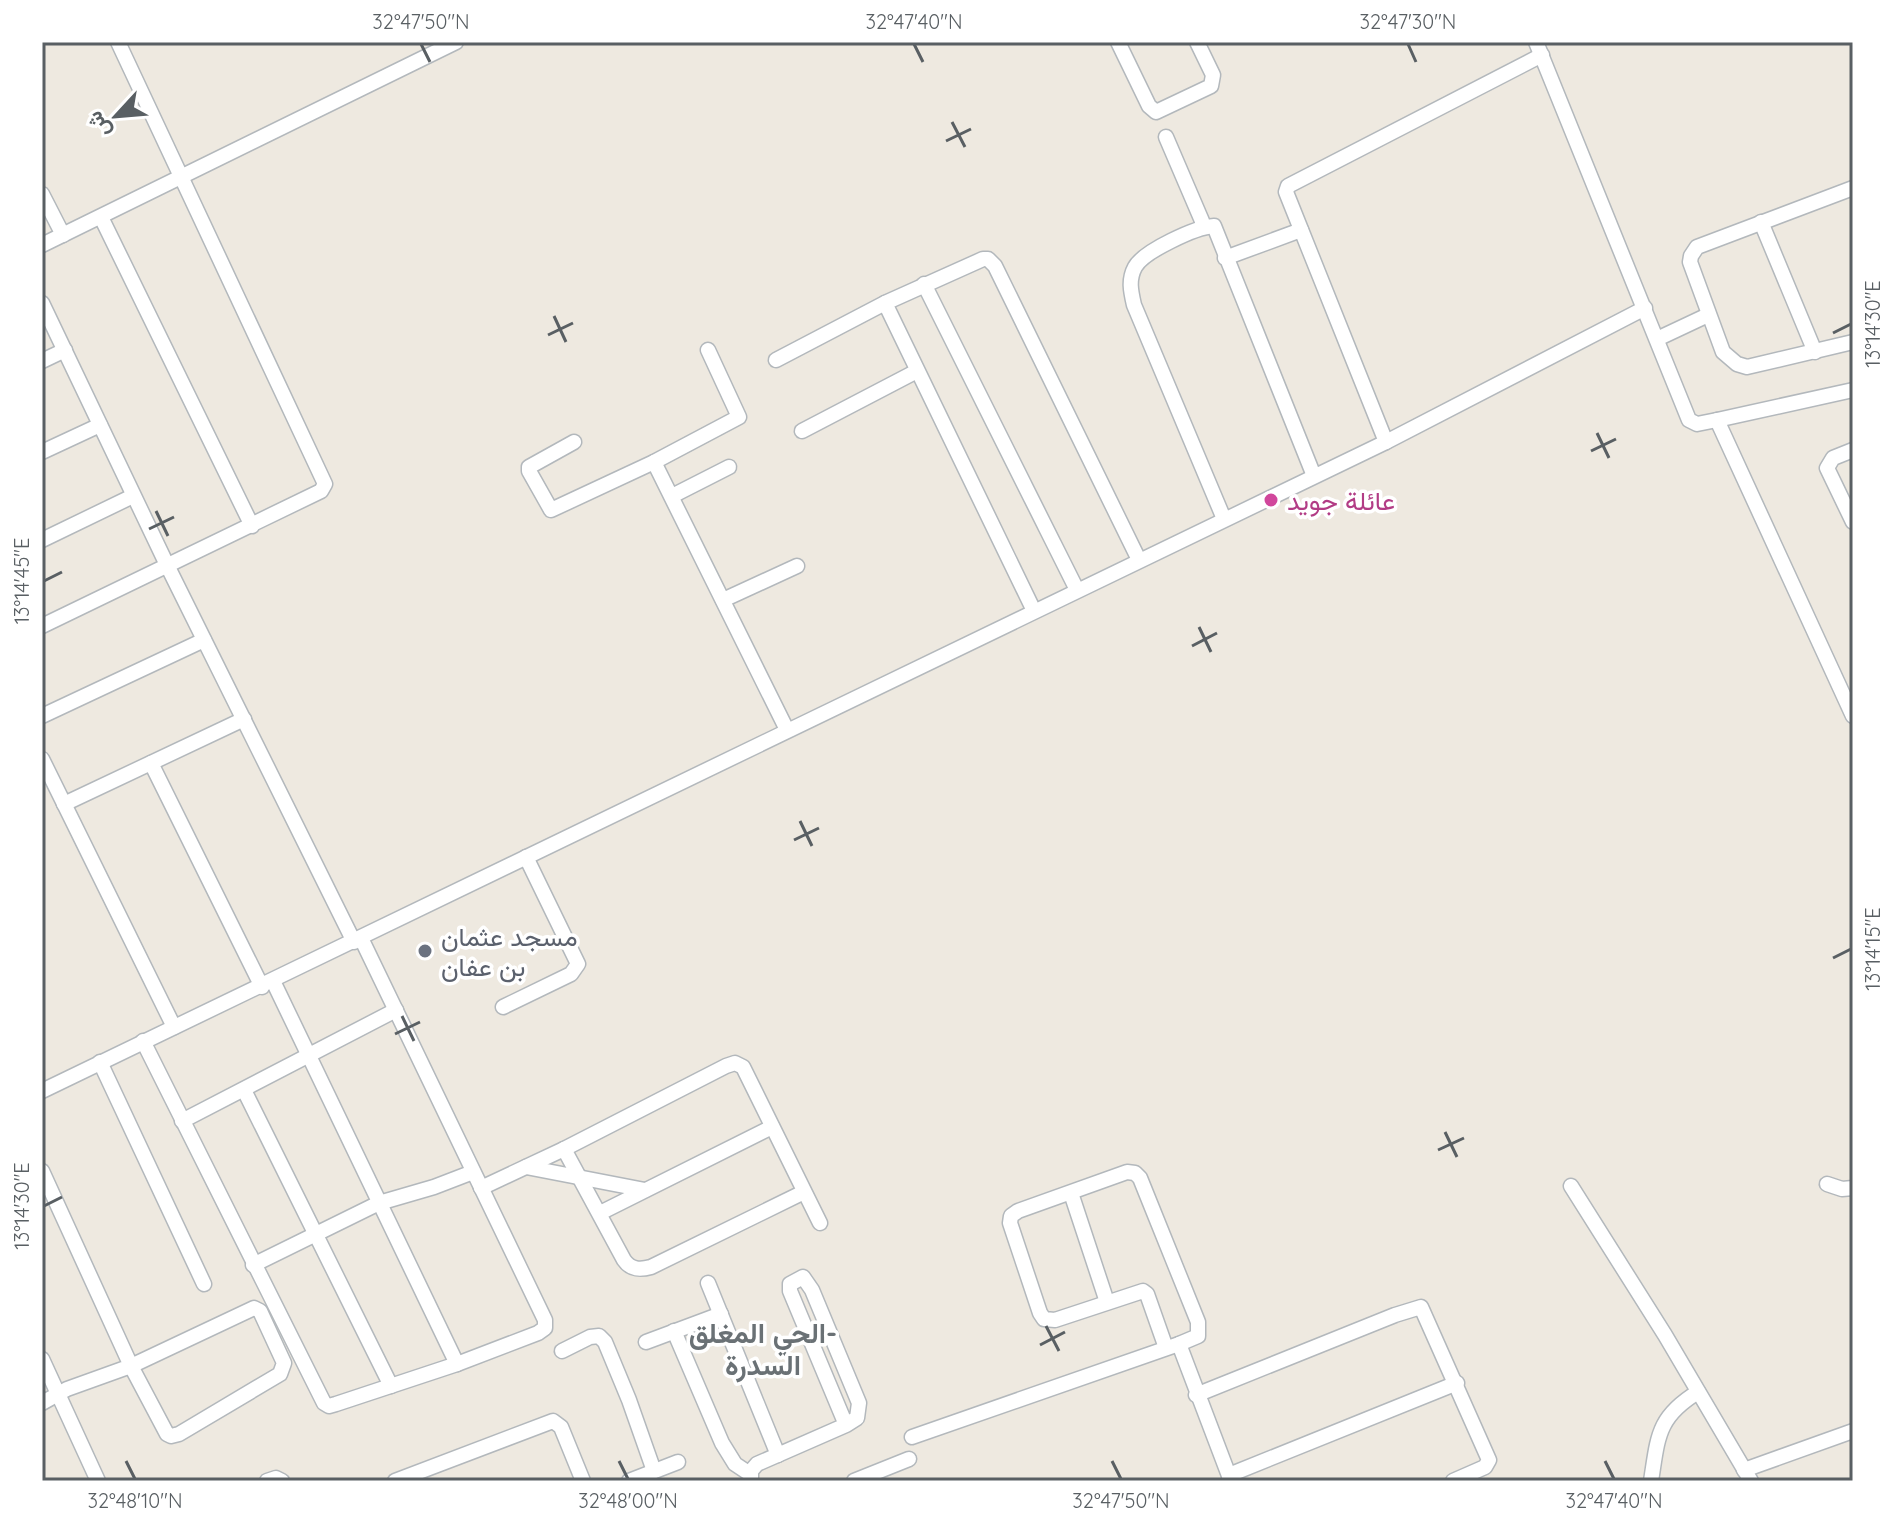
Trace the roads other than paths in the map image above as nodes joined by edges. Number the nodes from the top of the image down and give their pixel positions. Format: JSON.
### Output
{"nodes":[{"id":1,"x":118,"y":42,"type":"edge"},
{"id":2,"x":456,"y":42,"type":"edge"},
{"id":3,"x":1118,"y":42,"type":"edge"},
{"id":4,"x":1197,"y":42,"type":"edge"},
{"id":5,"x":1539,"y":49,"type":"edge"},
{"id":6,"x":1166,"y":137,"type":"dead end"},
{"id":7,"x":180,"y":177,"type":"junction"},
{"id":8,"x":1853,"y":188,"type":"edge"},
{"id":9,"x":42,"y":194,"type":"edge"},
{"id":10,"x":101,"y":217,"type":"junction"},
{"id":11,"x":1761,"y":222,"type":"junction"},
{"id":12,"x":1202,"y":227,"type":"junction"},
{"id":13,"x":1301,"y":230,"type":"junction"},
{"id":14,"x":63,"y":235,"type":"junction"},
{"id":15,"x":42,"y":245,"type":"edge"},
{"id":16,"x":1225,"y":258,"type":"junction"},
{"id":17,"x":924,"y":284,"type":"junction"},
{"id":18,"x":42,"y":303,"type":"edge"},
{"id":19,"x":885,"y":303,"type":"junction"},
{"id":20,"x":1645,"y":308,"type":"junction"},
{"id":21,"x":1708,"y":315,"type":"junction"},
{"id":22,"x":1657,"y":339,"type":"junction"},
{"id":23,"x":1853,"y":342,"type":"edge"},
{"id":24,"x":65,"y":350,"type":"junction"},
{"id":25,"x":708,"y":350,"type":"dead end"},
{"id":26,"x":1815,"y":352,"type":"junction"},
{"id":27,"x":776,"y":360,"type":"dead end"},
{"id":28,"x":42,"y":361,"type":"edge"},
{"id":29,"x":917,"y":371,"type":"junction"},
{"id":30,"x":1853,"y":390,"type":"edge"},
{"id":31,"x":1717,"y":420,"type":"junction"},
{"id":32,"x":100,"y":425,"type":"junction"},
{"id":33,"x":802,"y":431,"type":"dead end"},
{"id":34,"x":574,"y":442,"type":"dead end"},
{"id":35,"x":1386,"y":442,"type":"junction"},
{"id":36,"x":1853,"y":450,"type":"edge"},
{"id":37,"x":42,"y":452,"type":"edge"},
{"id":38,"x":654,"y":462,"type":"junction"},
{"id":39,"x":729,"y":467,"type":"dead end"},
{"id":40,"x":1314,"y":476,"type":"junction"},
{"id":41,"x":133,"y":496,"type":"junction"},
{"id":42,"x":672,"y":496,"type":"junction"},
{"id":43,"x":1224,"y":519,"type":"junction"},
{"id":44,"x":1853,"y":522,"type":"edge"},
{"id":45,"x":252,"y":526,"type":"junction"},
{"id":46,"x":42,"y":540,"type":"edge"},
{"id":47,"x":1139,"y":560,"type":"junction"},
{"id":48,"x":167,"y":565,"type":"junction"},
{"id":49,"x":797,"y":566,"type":"dead end"},
{"id":50,"x":1077,"y":590,"type":"junction"},
{"id":51,"x":723,"y":600,"type":"junction"},
{"id":52,"x":1034,"y":611,"type":"junction"},
{"id":53,"x":42,"y":626,"type":"edge"},
{"id":54,"x":204,"y":640,"type":"junction"},
{"id":55,"x":42,"y":716,"type":"edge"},
{"id":56,"x":1853,"y":716,"type":"edge"},
{"id":57,"x":244,"y":719,"type":"junction"},
{"id":58,"x":787,"y":730,"type":"junction"},
{"id":59,"x":42,"y":759,"type":"edge"},
{"id":60,"x":151,"y":763,"type":"junction"},
{"id":61,"x":64,"y":804,"type":"junction"},
{"id":62,"x":526,"y":857,"type":"junction"},
{"id":63,"x":358,"y":940,"type":"junction"},
{"id":64,"x":268,"y":984,"type":"junction"},
{"id":65,"x":503,"y":1007,"type":"dead end"},
{"id":66,"x":396,"y":1010,"type":"junction"},
{"id":67,"x":174,"y":1027,"type":"junction"},
{"id":68,"x":143,"y":1041,"type":"junction"},
{"id":69,"x":308,"y":1057,"type":"junction"},
{"id":70,"x":100,"y":1062,"type":"junction"},
{"id":71,"x":244,"y":1090,"type":"junction"},
{"id":72,"x":42,"y":1091,"type":"edge"},
{"id":73,"x":182,"y":1121,"type":"junction"},
{"id":74,"x":772,"y":1127,"type":"junction"},
{"id":75,"x":564,"y":1149,"type":"junction"},
{"id":76,"x":526,"y":1167,"type":"junction"},
{"id":77,"x":42,"y":1171,"type":"edge"},
{"id":78,"x":473,"y":1172,"type":"junction"},
{"id":79,"x":580,"y":1177,"type":"junction"},
{"id":80,"x":1827,"y":1184,"type":"dead end"},
{"id":81,"x":1571,"y":1186,"type":"dead end"},
{"id":82,"x":481,"y":1188,"type":"junction"},
{"id":83,"x":1853,"y":1188,"type":"edge"},
{"id":84,"x":646,"y":1190,"type":"junction"},
{"id":85,"x":804,"y":1192,"type":"junction"},
{"id":86,"x":1071,"y":1193,"type":"junction"},
{"id":87,"x":379,"y":1203,"type":"junction"},
{"id":88,"x":600,"y":1213,"type":"junction"},
{"id":89,"x":820,"y":1223,"type":"dead end"},
{"id":90,"x":315,"y":1234,"type":"junction"},
{"id":91,"x":253,"y":1265,"type":"junction"},
{"id":92,"x":708,"y":1283,"type":"dead end"},
{"id":93,"x":204,"y":1284,"type":"dead end"},
{"id":94,"x":1107,"y":1302,"type":"junction"},
{"id":95,"x":721,"y":1314,"type":"junction"},
{"id":96,"x":674,"y":1331,"type":"junction"},
{"id":97,"x":646,"y":1342,"type":"dead end"},
{"id":98,"x":1172,"y":1346,"type":"junction"},
{"id":99,"x":562,"y":1351,"type":"dead end"},
{"id":100,"x":42,"y":1359,"type":"edge"},
{"id":101,"x":457,"y":1364,"type":"junction"},
{"id":102,"x":131,"y":1366,"type":"junction"},
{"id":103,"x":1457,"y":1383,"type":"junction"},
{"id":104,"x":391,"y":1386,"type":"junction"},
{"id":105,"x":1698,"y":1392,"type":"junction"},
{"id":106,"x":59,"y":1393,"type":"junction"},
{"id":107,"x":1196,"y":1395,"type":"junction"},
{"id":108,"x":42,"y":1403,"type":"edge"},
{"id":109,"x":846,"y":1425,"type":"junction"},
{"id":110,"x":1853,"y":1431,"type":"edge"},
{"id":111,"x":912,"y":1437,"type":"dead end"},
{"id":112,"x":778,"y":1455,"type":"junction"},
{"id":113,"x":909,"y":1459,"type":"dead end"},
{"id":114,"x":678,"y":1462,"type":"dead end"},
{"id":115,"x":654,"y":1471,"type":"junction"},
{"id":116,"x":1748,"y":1475,"type":"edge"},
{"id":117,"x":750,"y":1477,"type":"edge"},
{"id":118,"x":1230,"y":1478,"type":"edge"},
{"id":119,"x":98,"y":1481,"type":"edge"},
{"id":120,"x":267,"y":1481,"type":"edge"},
{"id":121,"x":282,"y":1481,"type":"edge"},
{"id":122,"x":395,"y":1481,"type":"edge"},
{"id":123,"x":583,"y":1481,"type":"edge"},
{"id":124,"x":629,"y":1481,"type":"edge"},
{"id":125,"x":854,"y":1481,"type":"edge"},
{"id":126,"x":1453,"y":1481,"type":"edge"},
{"id":127,"x":1651,"y":1481,"type":"edge"}],
"edges":[{"from":1,"to":7,"type":"street"},
{"from":2,"to":7,"type":"street"},
{"from":3,"to":4,"type":"street"},
{"from":5,"to":13,"type":"street"},
{"from":5,"to":20,"type":"street"},
{"from":6,"to":12,"type":"street"},
{"from":7,"to":10,"type":"street"},
{"from":7,"to":45,"type":"street"},
{"from":8,"to":11,"type":"street"},
{"from":9,"to":14,"type":"street"},
{"from":10,"to":14,"type":"street"},
{"from":10,"to":45,"type":"street"},
{"from":11,"to":21,"type":"street"},
{"from":11,"to":26,"type":"street"},
{"from":12,"to":16,"type":"street"},
{"from":12,"to":43,"type":"street"},
{"from":13,"to":16,"type":"street"},
{"from":13,"to":35,"type":"street"},
{"from":14,"to":15,"type":"street"},
{"from":16,"to":40,"type":"street"},
{"from":17,"to":19,"type":"street"},
{"from":17,"to":47,"type":"street"},
{"from":17,"to":50,"type":"street"},
{"from":18,"to":24,"type":"street"},
{"from":19,"to":27,"type":"street"},
{"from":19,"to":29,"type":"street"},
{"from":20,"to":22,"type":"street"},
{"from":20,"to":35,"type":"street"},
{"from":21,"to":22,"type":"street"},
{"from":21,"to":26,"type":"street"},
{"from":22,"to":31,"type":"street"},
{"from":23,"to":26,"type":"street"},
{"from":24,"to":28,"type":"street"},
{"from":24,"to":32,"type":"street"},
{"from":25,"to":38,"type":"street"},
{"from":29,"to":33,"type":"street"},
{"from":29,"to":52,"type":"street"},
{"from":30,"to":31,"type":"street"},
{"from":31,"to":56,"type":"street"},
{"from":32,"to":37,"type":"street"},
{"from":32,"to":41,"type":"street"},
{"from":34,"to":38,"type":"street"},
{"from":35,"to":40,"type":"street"},
{"from":36,"to":44,"type":"street"},
{"from":38,"to":42,"type":"street"},
{"from":39,"to":42,"type":"street"},
{"from":40,"to":43,"type":"street"},
{"from":41,"to":46,"type":"street"},
{"from":41,"to":48,"type":"street"},
{"from":42,"to":51,"type":"street"},
{"from":43,"to":47,"type":"street"},
{"from":45,"to":48,"type":"street"},
{"from":47,"to":50,"type":"street"},
{"from":48,"to":53,"type":"street"},
{"from":48,"to":54,"type":"street"},
{"from":49,"to":51,"type":"street"},
{"from":50,"to":52,"type":"street"},
{"from":51,"to":58,"type":"street"},
{"from":52,"to":58,"type":"street"},
{"from":54,"to":55,"type":"street"},
{"from":54,"to":57,"type":"street"},
{"from":57,"to":60,"type":"street"},
{"from":57,"to":63,"type":"street"},
{"from":58,"to":62,"type":"street"},
{"from":59,"to":61,"type":"street"},
{"from":60,"to":61,"type":"street"},
{"from":60,"to":64,"type":"street"},
{"from":61,"to":67,"type":"street"},
{"from":62,"to":63,"type":"street"},
{"from":62,"to":65,"type":"street"},
{"from":63,"to":64,"type":"street"},
{"from":63,"to":66,"type":"street"},
{"from":64,"to":67,"type":"street"},
{"from":64,"to":69,"type":"street"},
{"from":66,"to":69,"type":"street"},
{"from":66,"to":78,"type":"street"},
{"from":67,"to":68,"type":"street"},
{"from":68,"to":70,"type":"street"},
{"from":68,"to":73,"type":"street"},
{"from":69,"to":71,"type":"street"},
{"from":69,"to":87,"type":"street"},
{"from":70,"to":72,"type":"street"},
{"from":70,"to":93,"type":"street"},
{"from":71,"to":73,"type":"street"},
{"from":71,"to":90,"type":"street"},
{"from":73,"to":91,"type":"street"},
{"from":74,"to":75,"type":"street"},
{"from":74,"to":84,"type":"street"},
{"from":74,"to":85,"type":"street"},
{"from":75,"to":76,"type":"street"},
{"from":75,"to":79,"type":"street"},
{"from":76,"to":79,"type":"street"},
{"from":76,"to":82,"type":"street"},
{"from":77,"to":102,"type":"street"},
{"from":78,"to":82,"type":"street"},
{"from":78,"to":87,"type":"street"},
{"from":79,"to":84,"type":"street"},
{"from":79,"to":88,"type":"street"},
{"from":80,"to":83,"type":"street"},
{"from":81,"to":105,"type":"street"},
{"from":82,"to":101,"type":"street"},
{"from":84,"to":88,"type":"street"},
{"from":85,"to":88,"type":"street"},
{"from":85,"to":89,"type":"street"},
{"from":86,"to":94,"type":"street"},
{"from":86,"to":94,"type":"street"},
{"from":86,"to":98,"type":"street"},
{"from":87,"to":90,"type":"street"},
{"from":87,"to":101,"type":"street"},
{"from":90,"to":91,"type":"street"},
{"from":90,"to":104,"type":"street"},
{"from":91,"to":104,"type":"street"},
{"from":92,"to":95,"type":"street"},
{"from":94,"to":98,"type":"street"},
{"from":95,"to":96,"type":"street"},
{"from":95,"to":112,"type":"street"},
{"from":96,"to":97,"type":"street"},
{"from":96,"to":117,"type":"street"},
{"from":98,"to":107,"type":"street"},
{"from":98,"to":111,"type":"street"},
{"from":99,"to":115,"type":"street"},
{"from":100,"to":106,"type":"street"},
{"from":101,"to":104,"type":"street"},
{"from":102,"to":102,"type":"street"},
{"from":102,"to":106,"type":"street"},
{"from":103,"to":107,"type":"street"},
{"from":103,"to":118,"type":"street"},
{"from":103,"to":126,"type":"street"},
{"from":105,"to":116,"type":"street"},
{"from":105,"to":127,"type":"street"},
{"from":106,"to":108,"type":"street"},
{"from":106,"to":119,"type":"street"},
{"from":107,"to":118,"type":"street"},
{"from":109,"to":109,"type":"street"},
{"from":109,"to":112,"type":"street"},
{"from":110,"to":116,"type":"street"},
{"from":112,"to":117,"type":"street"},
{"from":113,"to":125,"type":"street"},
{"from":114,"to":115,"type":"street"},
{"from":115,"to":124,"type":"street"},
{"from":120,"to":121,"type":"street"},
{"from":122,"to":123,"type":"street"}]}
